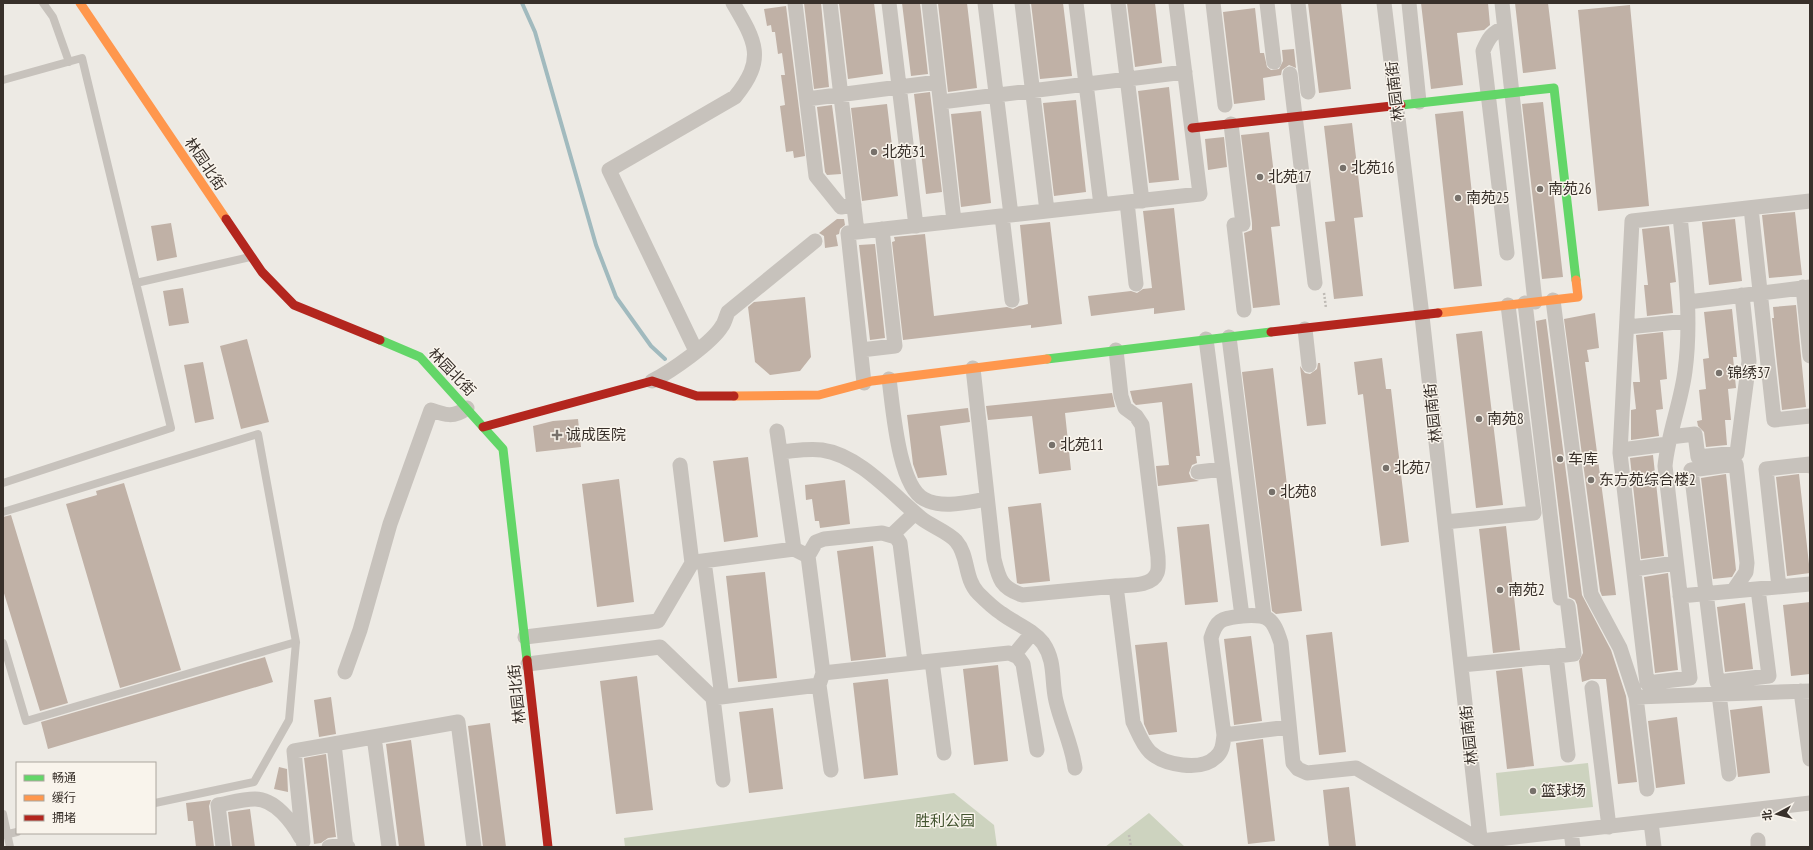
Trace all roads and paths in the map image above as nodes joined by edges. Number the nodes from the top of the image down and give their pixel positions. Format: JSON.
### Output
{"nodes":[{"id":1,"x":43,"y":3,"type":"edge"},
{"id":2,"x":80,"y":3,"type":"edge"},
{"id":3,"x":733,"y":3,"type":"edge"},
{"id":4,"x":795,"y":3,"type":"edge"},
{"id":5,"x":830,"y":3,"type":"edge"},
{"id":6,"x":889,"y":3,"type":"edge"},
{"id":7,"x":929,"y":3,"type":"edge"},
{"id":8,"x":985,"y":3,"type":"edge"},
{"id":9,"x":1022,"y":3,"type":"edge"},
{"id":10,"x":1076,"y":3,"type":"edge"},
{"id":11,"x":1118,"y":3,"type":"edge"},
{"id":12,"x":1176,"y":3,"type":"edge"},
{"id":13,"x":1212,"y":3,"type":"edge"},
{"id":14,"x":1267,"y":3,"type":"edge"},
{"id":15,"x":1298,"y":3,"type":"edge"},
{"id":16,"x":1384,"y":3,"type":"edge"},
{"id":17,"x":1409,"y":3,"type":"edge"},
{"id":18,"x":1502,"y":3,"type":"edge"},
{"id":19,"x":1504,"y":28,"type":"junction"},
{"id":20,"x":1482,"y":31,"type":"dead end"},
{"id":21,"x":1483,"y":51,"type":"junction"},
{"id":22,"x":68,"y":62,"type":"junction"},
{"id":23,"x":1274,"y":62,"type":"dead end"},
{"id":24,"x":1184,"y":72,"type":"junction"},
{"id":25,"x":1290,"y":74,"type":"dead end"},
{"id":26,"x":1127,"y":79,"type":"junction"},
{"id":27,"x":3,"y":80,"type":"edge"},
{"id":28,"x":938,"y":82,"type":"junction"},
{"id":29,"x":1086,"y":84,"type":"junction"},
{"id":30,"x":899,"y":87,"type":"junction"},
{"id":31,"x":1033,"y":91,"type":"junction"},
{"id":32,"x":1308,"y":92,"type":"dead end"},
{"id":33,"x":1511,"y":93,"type":"junction"},
{"id":34,"x":840,"y":95,"type":"junction"},
{"id":35,"x":1488,"y":95,"type":"junction"},
{"id":36,"x":996,"y":96,"type":"junction"},
{"id":37,"x":807,"y":99,"type":"junction"},
{"id":38,"x":941,"y":102,"type":"junction"},
{"id":39,"x":1419,"y":102,"type":"junction"},
{"id":40,"x":1225,"y":105,"type":"dead end"},
{"id":41,"x":1396,"y":105,"type":"junction"},
{"id":42,"x":1296,"y":116,"type":"junction"},
{"id":43,"x":1232,"y":124,"type":"junction"},
{"id":44,"x":1192,"y":128,"type":"junction"},
{"id":45,"x":1135,"y":201,"type":"junction"},
{"id":46,"x":1810,"y":201,"type":"edge"},
{"id":47,"x":854,"y":205,"type":"junction"},
{"id":48,"x":1101,"y":205,"type":"junction"},
{"id":49,"x":1751,"y":208,"type":"junction"},
{"id":50,"x":1047,"y":211,"type":"junction"},
{"id":51,"x":1006,"y":216,"type":"junction"},
{"id":52,"x":1680,"y":216,"type":"junction"},
{"id":53,"x":954,"y":221,"type":"junction"},
{"id":54,"x":916,"y":226,"type":"junction"},
{"id":55,"x":882,"y":229,"type":"junction"},
{"id":56,"x":857,"y":232,"type":"junction"},
{"id":57,"x":814,"y":241,"type":"dead end"},
{"id":58,"x":1507,"y":253,"type":"dead end"},
{"id":59,"x":251,"y":257,"type":"junction"},
{"id":60,"x":136,"y":283,"type":"junction"},
{"id":61,"x":1315,"y":283,"type":"joint"},
{"id":62,"x":1136,"y":284,"type":"dead end"},
{"id":63,"x":1806,"y":287,"type":"edge"},
{"id":64,"x":1760,"y":293,"type":"junction"},
{"id":65,"x":1742,"y":295,"type":"junction"},
{"id":66,"x":1012,"y":300,"type":"dead end"},
{"id":67,"x":1553,"y":300,"type":"junction"},
{"id":68,"x":1688,"y":302,"type":"junction"},
{"id":69,"x":1530,"y":303,"type":"junction"},
{"id":70,"x":1508,"y":305,"type":"junction"},
{"id":71,"x":1244,"y":310,"type":"dead end"},
{"id":72,"x":1422,"y":316,"type":"junction"},
{"id":73,"x":1688,"y":321,"type":"junction"},
{"id":74,"x":1328,"y":326,"type":"junction"},
{"id":75,"x":1627,"y":327,"type":"junction"},
{"id":76,"x":1305,"y":329,"type":"junction"},
{"id":77,"x":1229,"y":337,"type":"junction"},
{"id":78,"x":1206,"y":339,"type":"junction"},
{"id":79,"x":861,"y":350,"type":"junction"},
{"id":80,"x":1116,"y":350,"type":"junction"},
{"id":81,"x":696,"y":351,"type":"junction"},
{"id":82,"x":1810,"y":356,"type":"edge"},
{"id":83,"x":1309,"y":365,"type":"dead end"},
{"id":84,"x":973,"y":368,"type":"junction"},
{"id":85,"x":889,"y":379,"type":"junction"},
{"id":86,"x":652,"y":381,"type":"junction"},
{"id":87,"x":864,"y":383,"type":"junction"},
{"id":88,"x":467,"y":408,"type":"junction"},
{"id":89,"x":1810,"y":416,"type":"edge"},
{"id":90,"x":483,"y":427,"type":"junction"},
{"id":91,"x":777,"y":431,"type":"dead end"},
{"id":92,"x":1669,"y":440,"type":"junction"},
{"id":93,"x":1620,"y":450,"type":"junction"},
{"id":94,"x":780,"y":452,"type":"junction"},
{"id":95,"x":680,"y":465,"type":"dead end"},
{"id":96,"x":1810,"y":466,"type":"edge"},
{"id":97,"x":1223,"y":469,"type":"junction"},
{"id":98,"x":1198,"y":472,"type":"dead end"},
{"id":99,"x":3,"y":483,"type":"edge"},
{"id":100,"x":987,"y":499,"type":"junction"},
{"id":101,"x":3,"y":512,"type":"edge"},
{"id":102,"x":915,"y":513,"type":"junction"},
{"id":103,"x":1445,"y":522,"type":"junction"},
{"id":104,"x":892,"y":535,"type":"junction"},
{"id":105,"x":794,"y":549,"type":"junction"},
{"id":106,"x":808,"y":556,"type":"junction"},
{"id":107,"x":698,"y":562,"type":"junction"},
{"id":108,"x":1676,"y":564,"type":"junction"},
{"id":109,"x":1634,"y":569,"type":"junction"},
{"id":110,"x":1810,"y":584,"type":"edge"},
{"id":111,"x":1116,"y":586,"type":"junction"},
{"id":112,"x":1779,"y":587,"type":"junction"},
{"id":113,"x":1758,"y":589,"type":"junction"},
{"id":114,"x":1733,"y":591,"type":"junction"},
{"id":115,"x":1706,"y":594,"type":"junction"},
{"id":116,"x":1680,"y":596,"type":"junction"},
{"id":117,"x":1242,"y":616,"type":"junction"},
{"id":118,"x":1264,"y":616,"type":"junction"},
{"id":119,"x":1032,"y":633,"type":"junction"},
{"id":120,"x":525,"y":637,"type":"junction"},
{"id":121,"x":296,"y":642,"type":"junction"},
{"id":122,"x":3,"y":643,"type":"edge"},
{"id":123,"x":1014,"y":655,"type":"junction"},
{"id":124,"x":1556,"y":656,"type":"junction"},
{"id":125,"x":932,"y":660,"type":"junction"},
{"id":126,"x":915,"y":662,"type":"junction"},
{"id":127,"x":528,"y":664,"type":"junction"},
{"id":128,"x":1461,"y":665,"type":"junction"},
{"id":129,"x":345,"y":672,"type":"dead end"},
{"id":130,"x":821,"y":679,"type":"junction"},
{"id":131,"x":1592,"y":688,"type":"dead end"},
{"id":132,"x":1806,"y":691,"type":"edge"},
{"id":133,"x":1719,"y":694,"type":"junction"},
{"id":134,"x":1636,"y":697,"type":"junction"},
{"id":135,"x":717,"y":698,"type":"junction"},
{"id":136,"x":1289,"y":727,"type":"junction"},
{"id":137,"x":1224,"y":735,"type":"junction"},
{"id":138,"x":374,"y":737,"type":"junction"},
{"id":139,"x":334,"y":744,"type":"junction"},
{"id":140,"x":1037,"y":750,"type":"dead end"},
{"id":141,"x":944,"y":753,"type":"dead end"},
{"id":142,"x":1568,"y":755,"type":"dead end"},
{"id":143,"x":1810,"y":759,"type":"edge"},
{"id":144,"x":1075,"y":768,"type":"dead end"},
{"id":145,"x":831,"y":770,"type":"dead end"},
{"id":146,"x":1729,"y":774,"type":"dead end"},
{"id":147,"x":723,"y":780,"type":"dead end"},
{"id":148,"x":1647,"y":789,"type":"dead end"},
{"id":149,"x":156,"y":803,"type":"edge"},
{"id":150,"x":1810,"y":803,"type":"edge"},
{"id":151,"x":3,"y":814,"type":"edge"},
{"id":152,"x":1651,"y":822,"type":"junction"},
{"id":153,"x":1609,"y":827,"type":"junction"},
{"id":154,"x":1571,"y":831,"type":"junction"},
{"id":155,"x":16,"y":832,"type":"edge"},
{"id":156,"x":5,"y":835,"type":"edge"},
{"id":157,"x":1129,"y":835,"type":"dead end"},
{"id":158,"x":304,"y":844,"type":"edge"},
{"id":159,"x":1481,"y":844,"type":"edge"},
{"id":160,"x":347,"y":846,"type":"edge"},
{"id":161,"x":10,"y":847,"type":"edge"},
{"id":162,"x":223,"y":847,"type":"edge"},
{"id":163,"x":329,"y":847,"type":"edge"},
{"id":164,"x":388,"y":847,"type":"edge"},
{"id":165,"x":474,"y":847,"type":"edge"},
{"id":166,"x":548,"y":847,"type":"edge"},
{"id":167,"x":1130,"y":847,"type":"edge"},
{"id":168,"x":1573,"y":847,"type":"edge"},
{"id":169,"x":1654,"y":847,"type":"edge"}],
"edges":[{"from":1,"to":22,"type":"lane"},
{"from":2,"to":59,"type":"street","name":"林园北街"},
{"from":3,"to":81,"type":"street"},
{"from":4,"to":37,"type":"street"},
{"from":5,"to":34,"type":"street"},
{"from":6,"to":30,"type":"street"},
{"from":7,"to":28,"type":"street"},
{"from":8,"to":36,"type":"street"},
{"from":9,"to":31,"type":"street"},
{"from":10,"to":29,"type":"street"},
{"from":11,"to":26,"type":"street"},
{"from":12,"to":24,"type":"street"},
{"from":13,"to":40,"type":"street"},
{"from":14,"to":23,"type":"street"},
{"from":15,"to":32,"type":"street"},
{"from":16,"to":41,"type":"street","name":"林园南街"},
{"from":17,"to":39,"type":"street"},
{"from":18,"to":19,"type":"street"},
{"from":19,"to":21,"type":"street"},
{"from":19,"to":33,"type":"street"},
{"from":20,"to":21,"type":"street"},
{"from":21,"to":35,"type":"street"},
{"from":22,"to":27,"type":"lane"},
{"from":22,"to":60,"type":"lane"},
{"from":24,"to":26,"type":"street"},
{"from":24,"to":44,"type":"street"},
{"from":25,"to":42,"type":"street"},
{"from":26,"to":29,"type":"street"},
{"from":26,"to":45,"type":"street"},
{"from":28,"to":30,"type":"street"},
{"from":28,"to":38,"type":"street"},
{"from":29,"to":31,"type":"street"},
{"from":29,"to":48,"type":"street"},
{"from":30,"to":34,"type":"street"},
{"from":30,"to":54,"type":"street"},
{"from":31,"to":36,"type":"street"},
{"from":31,"to":50,"type":"street"},
{"from":33,"to":35,"type":"street"},
{"from":33,"to":67,"type":"street"},
{"from":33,"to":69,"type":"street"},
{"from":34,"to":37,"type":"street"},
{"from":34,"to":47,"type":"street"},
{"from":35,"to":39,"type":"street"},
{"from":35,"to":58,"type":"street"},
{"from":36,"to":38,"type":"street"},
{"from":36,"to":51,"type":"street"},
{"from":37,"to":47,"type":"street"},
{"from":38,"to":53,"type":"street"},
{"from":39,"to":41,"type":"street"},
{"from":41,"to":42,"type":"street"},
{"from":41,"to":72,"type":"street","name":"林园南街"},
{"from":42,"to":43,"type":"street"},
{"from":42,"to":61,"type":"street"},
{"from":43,"to":44,"type":"street"},
{"from":43,"to":71,"type":"street"},
{"from":44,"to":45,"type":"street"},
{"from":45,"to":48,"type":"street"},
{"from":45,"to":62,"type":"street"},
{"from":46,"to":49,"type":"street"},
{"from":47,"to":56,"type":"street"},
{"from":48,"to":50,"type":"street"},
{"from":49,"to":52,"type":"street"},
{"from":49,"to":64,"type":"street"},
{"from":50,"to":51,"type":"street"},
{"from":51,"to":53,"type":"street"},
{"from":51,"to":66,"type":"street"},
{"from":52,"to":68,"type":"street"},
{"from":52,"to":75,"type":"street"},
{"from":53,"to":54,"type":"street"},
{"from":54,"to":55,"type":"street"},
{"from":55,"to":56,"type":"street"},
{"from":55,"to":79,"type":"street"},
{"from":56,"to":79,"type":"street"},
{"from":57,"to":81,"type":"street"},
{"from":59,"to":60,"type":"lane"},
{"from":59,"to":88,"type":"street","name":"林园北街"},
{"from":60,"to":99,"type":"lane"},
{"from":61,"to":74,"type":"path"},
{"from":63,"to":64,"type":"street"},
{"from":63,"to":82,"type":"street"},
{"from":64,"to":65,"type":"street"},
{"from":64,"to":89,"type":"street"},
{"from":65,"to":68,"type":"street"},
{"from":65,"to":92,"type":"street"},
{"from":67,"to":69,"type":"street"},
{"from":67,"to":134,"type":"street"},
{"from":68,"to":73,"type":"street"},
{"from":69,"to":70,"type":"street"},
{"from":69,"to":124,"type":"street"},
{"from":70,"to":72,"type":"street"},
{"from":70,"to":103,"type":"street"},
{"from":72,"to":74,"type":"street"},
{"from":72,"to":103,"type":"street","name":"林园南街"},
{"from":73,"to":75,"type":"street"},
{"from":73,"to":92,"type":"street"},
{"from":74,"to":76,"type":"street"},
{"from":75,"to":93,"type":"street"},
{"from":76,"to":77,"type":"street"},
{"from":76,"to":83,"type":"street"},
{"from":77,"to":78,"type":"street"},
{"from":77,"to":118,"type":"street"},
{"from":78,"to":80,"type":"street"},
{"from":78,"to":97,"type":"street"},
{"from":79,"to":87,"type":"street"},
{"from":80,"to":84,"type":"street"},
{"from":80,"to":111,"type":"street"},
{"from":81,"to":86,"type":"street"},
{"from":84,"to":85,"type":"street"},
{"from":84,"to":100,"type":"street"},
{"from":85,"to":87,"type":"street"},
{"from":85,"to":100,"type":"street"},
{"from":86,"to":87,"type":"street"},
{"from":86,"to":90,"type":"street"},
{"from":88,"to":90,"type":"street","name":"林园北街"},
{"from":88,"to":129,"type":"street"},
{"from":90,"to":120,"type":"street","name":"林园北街"},
{"from":91,"to":94,"type":"street"},
{"from":92,"to":93,"type":"street"},
{"from":92,"to":108,"type":"street"},
{"from":93,"to":109,"type":"street"},
{"from":94,"to":102,"type":"street"},
{"from":94,"to":105,"type":"street"},
{"from":95,"to":107,"type":"street"},
{"from":96,"to":112,"type":"street"},
{"from":97,"to":98,"type":"street"},
{"from":97,"to":117,"type":"street"},
{"from":100,"to":111,"type":"street"},
{"from":101,"to":121,"type":"lane"},
{"from":102,"to":104,"type":"street"},
{"from":102,"to":119,"type":"street"},
{"from":103,"to":128,"type":"street","name":"林园南街"},
{"from":104,"to":106,"type":"street"},
{"from":104,"to":126,"type":"street"},
{"from":105,"to":106,"type":"street"},
{"from":105,"to":107,"type":"street"},
{"from":106,"to":130,"type":"street"},
{"from":107,"to":120,"type":"street"},
{"from":107,"to":135,"type":"street"},
{"from":108,"to":109,"type":"street"},
{"from":108,"to":116,"type":"street"},
{"from":109,"to":116,"type":"street"},
{"from":110,"to":112,"type":"street"},
{"from":111,"to":137,"type":"street"},
{"from":112,"to":113,"type":"street"},
{"from":113,"to":114,"type":"street"},
{"from":113,"to":115,"type":"street"},
{"from":114,"to":115,"type":"street"},
{"from":114,"to":115,"type":"street"},
{"from":115,"to":116,"type":"street"},
{"from":117,"to":118,"type":"street"},
{"from":117,"to":137,"type":"street"},
{"from":118,"to":136,"type":"street"},
{"from":119,"to":123,"type":"street"},
{"from":119,"to":144,"type":"street"},
{"from":120,"to":127,"type":"street","name":"林园北街"},
{"from":121,"to":122,"type":"lane"},
{"from":121,"to":149,"type":"lane"},
{"from":123,"to":125,"type":"street"},
{"from":123,"to":140,"type":"street"},
{"from":124,"to":128,"type":"street"},
{"from":124,"to":142,"type":"street"},
{"from":125,"to":126,"type":"street"},
{"from":125,"to":141,"type":"street"},
{"from":126,"to":130,"type":"street"},
{"from":127,"to":135,"type":"street"},
{"from":127,"to":166,"type":"street","name":"林园北街"},
{"from":128,"to":159,"type":"street","name":"林园南街"},
{"from":130,"to":135,"type":"street"},
{"from":130,"to":145,"type":"street"},
{"from":131,"to":153,"type":"street"},
{"from":132,"to":133,"type":"street"},
{"from":132,"to":143,"type":"street"},
{"from":133,"to":134,"type":"street"},
{"from":133,"to":146,"type":"street"},
{"from":134,"to":148,"type":"street"},
{"from":135,"to":147,"type":"street"},
{"from":136,"to":137,"type":"street"},
{"from":136,"to":159,"type":"street"},
{"from":138,"to":139,"type":"street"},
{"from":138,"to":164,"type":"street"},
{"from":138,"to":165,"type":"street"},
{"from":139,"to":158,"type":"street"},
{"from":139,"to":160,"type":"street"},
{"from":150,"to":152,"type":"street"},
{"from":151,"to":156,"type":"lane"},
{"from":152,"to":153,"type":"street"},
{"from":152,"to":169,"type":"street"},
{"from":153,"to":154,"type":"street"},
{"from":154,"to":159,"type":"street"},
{"from":154,"to":168,"type":"street"},
{"from":155,"to":156,"type":"lane"},
{"from":156,"to":161,"type":"lane"},
{"from":157,"to":167,"type":"path"},
{"from":158,"to":162,"type":"street"},
{"from":160,"to":163,"type":"street"}]}
